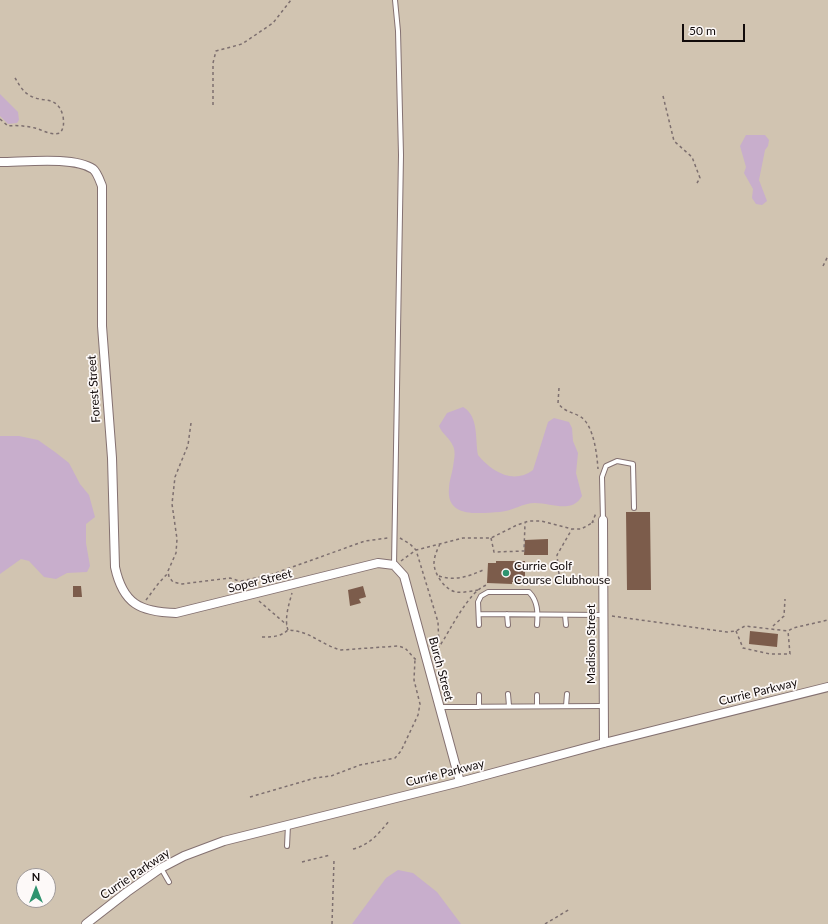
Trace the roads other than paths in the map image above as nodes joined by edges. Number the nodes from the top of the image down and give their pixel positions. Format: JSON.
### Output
{"nodes":[{"id":1,"x":395,"y":0,"type":"edge"},
{"id":2,"x":0,"y":162,"type":"edge"},
{"id":3,"x":634,"y":508,"type":"dead end"},
{"id":4,"x":602,"y":520,"type":"joint"},
{"id":5,"x":394,"y":565,"type":"junction"},
{"id":6,"x":132,"y":603,"type":"joint"},
{"id":7,"x":479,"y":614,"type":"junction"},
{"id":8,"x":507,"y":614,"type":"junction"},
{"id":9,"x":538,"y":615,"type":"junction"},
{"id":10,"x":565,"y":615,"type":"junction"},
{"id":11,"x":602,"y":615,"type":"junction"},
{"id":12,"x":479,"y":625,"type":"dead end"},
{"id":13,"x":508,"y":625,"type":"dead end"},
{"id":14,"x":537,"y":625,"type":"dead end"},
{"id":15,"x":566,"y":625,"type":"dead end"},
{"id":16,"x":828,"y":686,"type":"edge"},
{"id":17,"x":508,"y":694,"type":"dead end"},
{"id":18,"x":566,"y":694,"type":"dead end"},
{"id":19,"x":479,"y":695,"type":"dead end"},
{"id":20,"x":537,"y":695,"type":"dead end"},
{"id":21,"x":509,"y":706,"type":"junction"},
{"id":22,"x":537,"y":706,"type":"junction"},
{"id":23,"x":566,"y":706,"type":"junction"},
{"id":24,"x":603,"y":706,"type":"junction"},
{"id":25,"x":438,"y":707,"type":"junction"},
{"id":26,"x":479,"y":707,"type":"junction"},
{"id":27,"x":604,"y":744,"type":"junction"},
{"id":28,"x":460,"y":782,"type":"junction"},
{"id":29,"x":288,"y":824,"type":"junction"},
{"id":30,"x":287,"y":846,"type":"dead end"},
{"id":31,"x":162,"y":868,"type":"junction"},
{"id":32,"x":169,"y":882,"type":"dead end"},
{"id":33,"x":86,"y":924,"type":"edge"}],
"edges":[{"from":1,"to":5,"type":"lane"},
{"from":2,"to":6,"type":"street","name":"Forest Street"},
{"from":3,"to":4,"type":"lane"},
{"from":4,"to":11,"type":"street","name":"Madison Street"},
{"from":5,"to":6,"type":"street","name":"Soper Street"},
{"from":5,"to":25,"type":"street","name":"Burch Street"},
{"from":7,"to":8,"type":"lane"},
{"from":7,"to":9,"type":"lane"},
{"from":7,"to":12,"type":"lane"},
{"from":8,"to":9,"type":"lane"},
{"from":8,"to":13,"type":"lane"},
{"from":9,"to":10,"type":"lane"},
{"from":9,"to":14,"type":"lane"},
{"from":10,"to":11,"type":"lane"},
{"from":10,"to":15,"type":"lane"},
{"from":11,"to":24,"type":"street","name":"Madison Street"},
{"from":16,"to":27,"type":"street","name":"Currie Parkway"},
{"from":17,"to":21,"type":"lane"},
{"from":18,"to":23,"type":"lane"},
{"from":19,"to":26,"type":"lane"},
{"from":20,"to":22,"type":"lane"},
{"from":21,"to":22,"type":"lane"},
{"from":21,"to":26,"type":"lane"},
{"from":22,"to":23,"type":"lane"},
{"from":23,"to":24,"type":"lane"},
{"from":24,"to":27,"type":"street","name":"Madison Street"},
{"from":25,"to":26,"type":"lane"},
{"from":25,"to":28,"type":"street","name":"Burch Street"},
{"from":27,"to":28,"type":"street","name":"Currie Parkway"},
{"from":28,"to":29,"type":"street","name":"Currie Parkway"},
{"from":29,"to":30,"type":"lane"},
{"from":29,"to":31,"type":"street","name":"Currie Parkway"},
{"from":31,"to":32,"type":"lane"},
{"from":31,"to":33,"type":"street","name":"Currie Parkway"}]}
